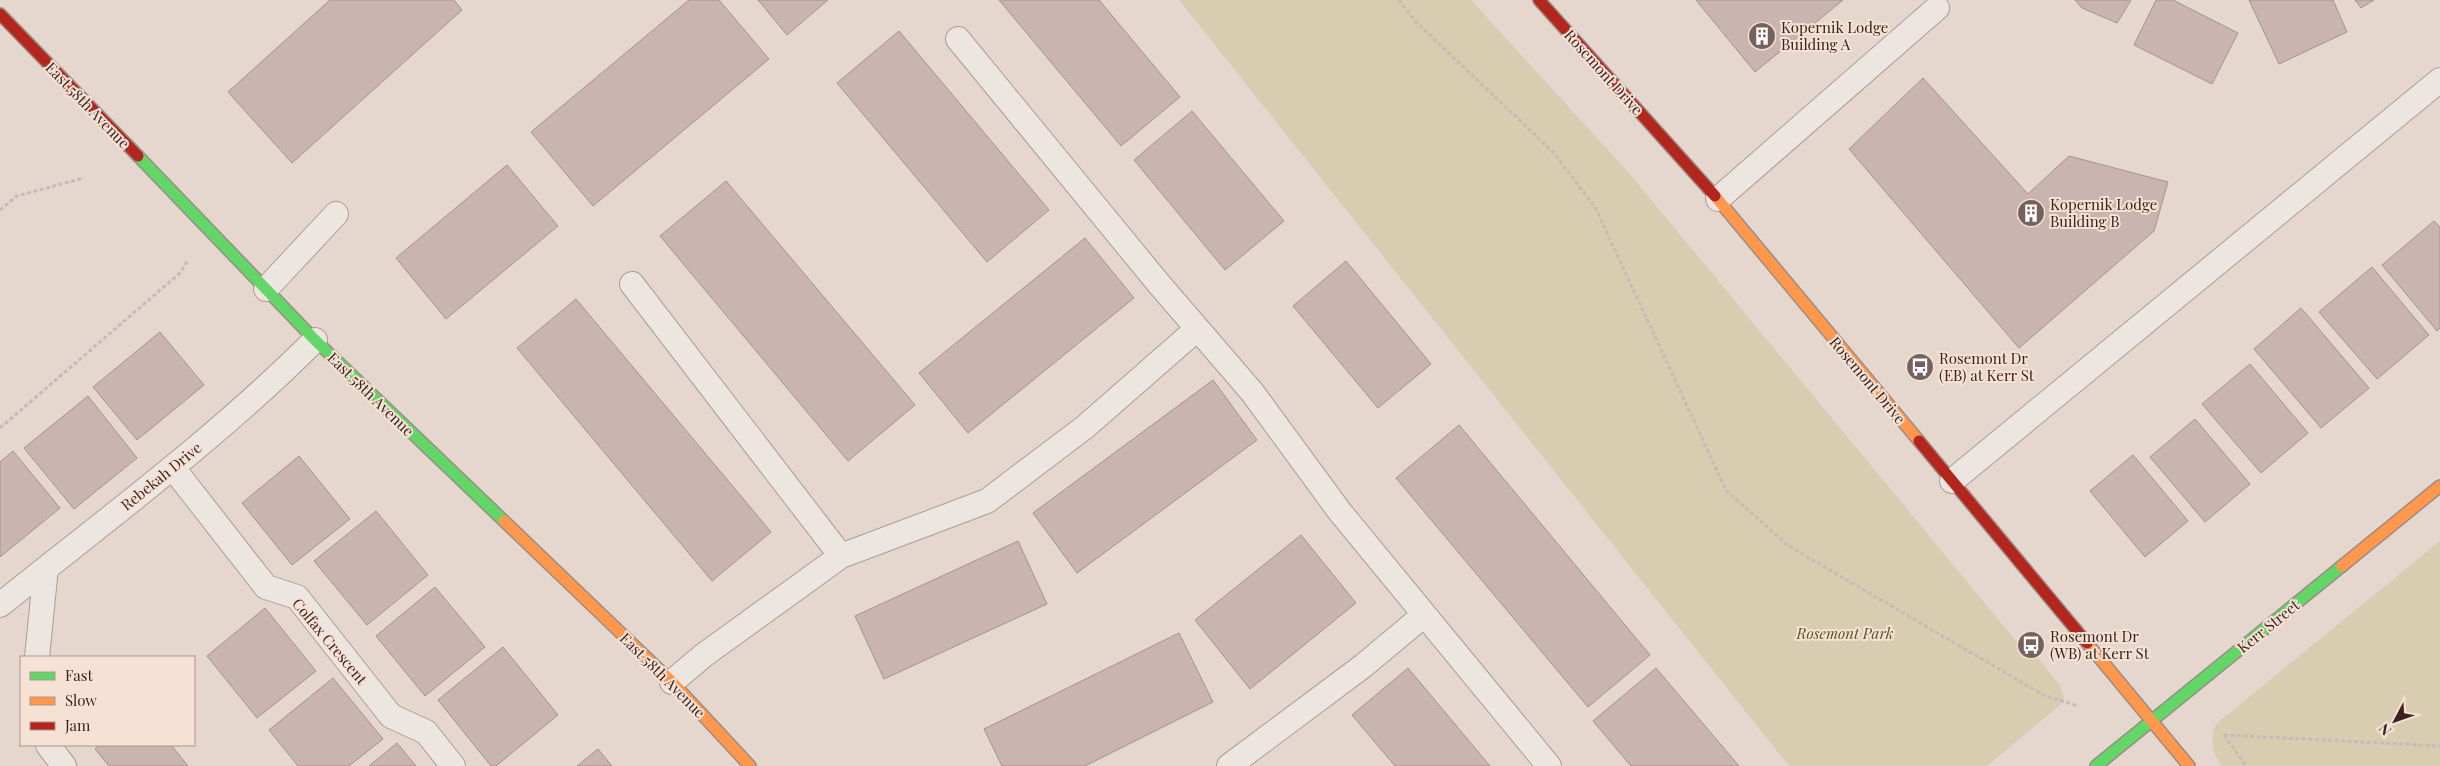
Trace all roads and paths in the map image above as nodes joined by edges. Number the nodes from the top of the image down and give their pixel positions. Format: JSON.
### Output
{"nodes":[{"id":1,"x":1400,"y":0,"type":"edge"},
{"id":2,"x":1539,"y":0,"type":"edge"},
{"id":3,"x":1937,"y":8,"type":"dead end"},
{"id":4,"x":0,"y":14,"type":"edge"},
{"id":5,"x":958,"y":39,"type":"dead end"},
{"id":6,"x":2440,"y":80,"type":"edge"},
{"id":7,"x":84,"y":178,"type":"dead end"},
{"id":8,"x":1718,"y":199,"type":"junction"},
{"id":9,"x":0,"y":210,"type":"edge"},
{"id":10,"x":336,"y":214,"type":"dead end"},
{"id":11,"x":188,"y":260,"type":"dead end"},
{"id":12,"x":632,"y":284,"type":"dead end"},
{"id":13,"x":266,"y":289,"type":"junction"},
{"id":14,"x":1198,"y":329,"type":"junction"},
{"id":15,"x":315,"y":340,"type":"junction"},
{"id":16,"x":0,"y":428,"type":"edge"},
{"id":17,"x":172,"y":468,"type":"junction"},
{"id":18,"x":1952,"y":481,"type":"junction"},
{"id":19,"x":2440,"y":486,"type":"edge"},
{"id":20,"x":841,"y":556,"type":"junction"},
{"id":21,"x":46,"y":568,"type":"junction"},
{"id":22,"x":0,"y":605,"type":"edge"},
{"id":23,"x":1424,"y":615,"type":"junction"},
{"id":24,"x":37,"y":656,"type":"edge"},
{"id":25,"x":672,"y":682,"type":"junction"},
{"id":26,"x":2079,"y":706,"type":"dead end"},
{"id":27,"x":2152,"y":721,"type":"junction"},
{"id":28,"x":49,"y":746,"type":"edge"},
{"id":29,"x":2440,"y":746,"type":"edge"},
{"id":30,"x":64,"y":766,"type":"edge"},
{"id":31,"x":453,"y":766,"type":"edge"},
{"id":32,"x":750,"y":766,"type":"edge"},
{"id":33,"x":1229,"y":766,"type":"edge"},
{"id":34,"x":1549,"y":766,"type":"edge"},
{"id":35,"x":2096,"y":766,"type":"edge"},
{"id":36,"x":2189,"y":766,"type":"edge"},
{"id":37,"x":2246,"y":766,"type":"edge"}],
"edges":[{"from":1,"to":26,"type":"path"},
{"from":2,"to":8,"type":"street","name":"Rosemont Drive"},
{"from":3,"to":8,"type":"lane"},
{"from":4,"to":13,"type":"street","name":"East 58th Avenue"},
{"from":5,"to":14,"type":"lane"},
{"from":6,"to":18,"type":"lane"},
{"from":7,"to":9,"type":"path"},
{"from":8,"to":18,"type":"street","name":"Rosemont Drive"},
{"from":10,"to":13,"type":"lane"},
{"from":11,"to":16,"type":"path"},
{"from":12,"to":20,"type":"lane"},
{"from":13,"to":15,"type":"street","name":"East 58th Avenue"},
{"from":14,"to":20,"type":"lane"},
{"from":14,"to":23,"type":"lane"},
{"from":15,"to":17,"type":"lane","name":"Rebekah Drive"},
{"from":15,"to":25,"type":"street","name":"East 58th Avenue"},
{"from":17,"to":21,"type":"lane","name":"Rebekah Drive"},
{"from":17,"to":31,"type":"lane","name":"Colfax Crescent"},
{"from":18,"to":27,"type":"street","name":"Rosemont Drive"},
{"from":19,"to":27,"type":"street","name":"Kerr Street"},
{"from":20,"to":25,"type":"lane"},
{"from":21,"to":22,"type":"lane","name":"Rebekah Drive"},
{"from":21,"to":24,"type":"lane"},
{"from":23,"to":33,"type":"lane"},
{"from":23,"to":34,"type":"lane"},
{"from":25,"to":32,"type":"street","name":"East 58th Avenue"},
{"from":27,"to":35,"type":"street","name":"Kerr Street"},
{"from":27,"to":36,"type":"street","name":"Rosemont Drive"},
{"from":28,"to":30,"type":"lane"},
{"from":29,"to":37,"type":"path"}]}
